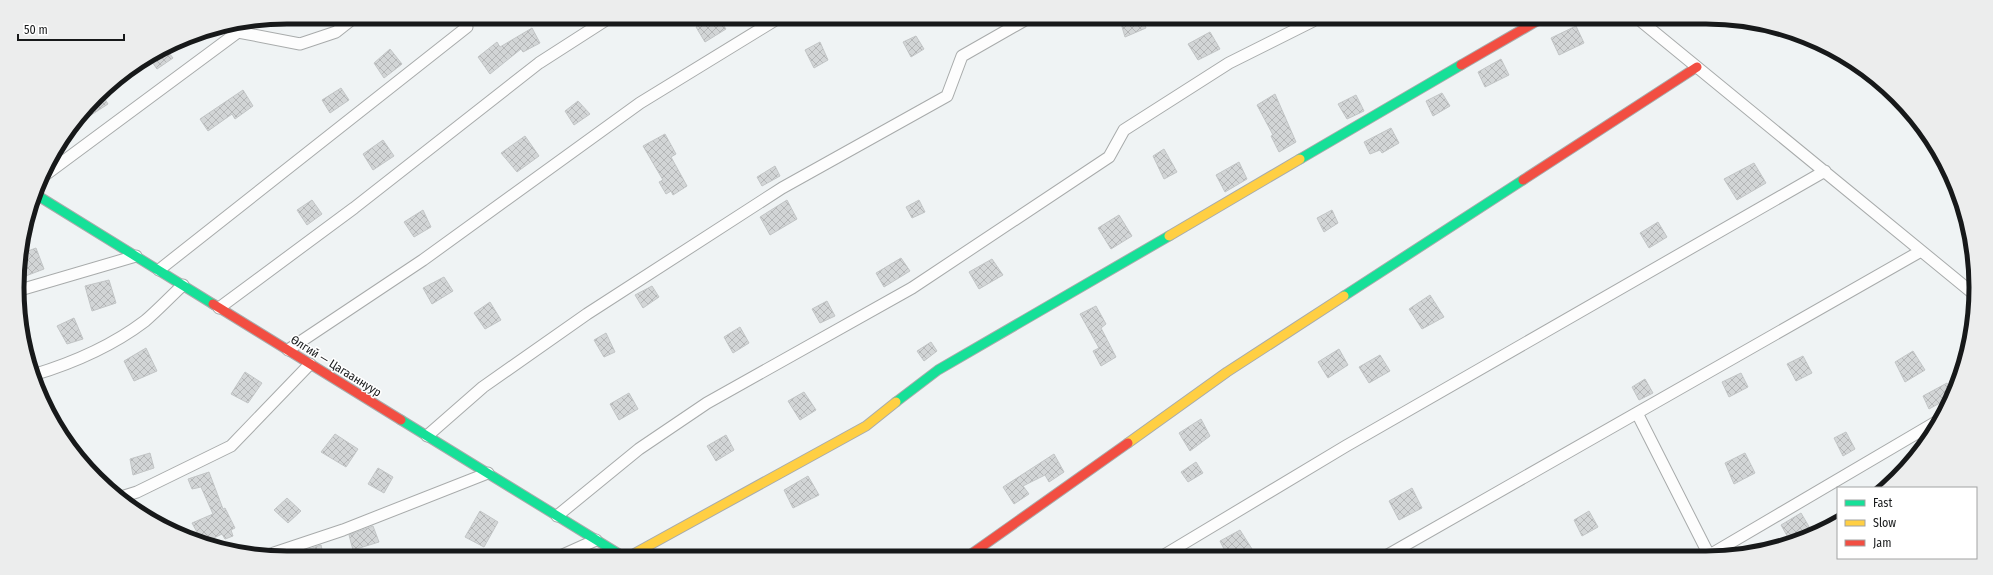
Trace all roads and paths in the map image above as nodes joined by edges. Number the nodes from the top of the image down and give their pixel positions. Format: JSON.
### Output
{"nodes":[{"id":1,"x":346,"y":24,"type":"edge"},
{"id":2,"x":600,"y":24,"type":"edge"},
{"id":3,"x":769,"y":24,"type":"edge"},
{"id":4,"x":1018,"y":24,"type":"edge"},
{"id":5,"x":1307,"y":24,"type":"edge"},
{"id":6,"x":1532,"y":24,"type":"edge"},
{"id":7,"x":1644,"y":24,"type":"edge"},
{"id":8,"x":467,"y":27,"type":"dead end"},
{"id":9,"x":243,"y":28,"type":"edge"},
{"id":10,"x":238,"y":32,"type":"junction"},
{"id":11,"x":1697,"y":67,"type":"junction"},
{"id":12,"x":51,"y":170,"type":"edge"},
{"id":13,"x":1825,"y":171,"type":"junction"},
{"id":14,"x":39,"y":200,"type":"edge"},
{"id":15,"x":1921,"y":251,"type":"junction"},
{"id":16,"x":136,"y":256,"type":"junction"},
{"id":17,"x":159,"y":270,"type":"junction"},
{"id":18,"x":182,"y":285,"type":"junction"},
{"id":19,"x":24,"y":289,"type":"edge"},
{"id":20,"x":1969,"y":291,"type":"edge"},
{"id":21,"x":219,"y":308,"type":"junction"},
{"id":22,"x":288,"y":350,"type":"junction"},
{"id":23,"x":310,"y":364,"type":"junction"},
{"id":24,"x":38,"y":373,"type":"edge"},
{"id":25,"x":1637,"y":413,"type":"junction"},
{"id":26,"x":1930,"y":425,"type":"edge"},
{"id":27,"x":427,"y":436,"type":"junction"},
{"id":28,"x":488,"y":474,"type":"junction"},
{"id":29,"x":125,"y":495,"type":"edge"},
{"id":30,"x":557,"y":516,"type":"junction"},
{"id":31,"x":596,"y":540,"type":"junction"},
{"id":32,"x":1719,"y":550,"type":"edge"},
{"id":33,"x":281,"y":551,"type":"edge"},
{"id":34,"x":572,"y":551,"type":"edge"},
{"id":35,"x":613,"y":551,"type":"edge"},
{"id":36,"x":641,"y":551,"type":"edge"},
{"id":37,"x":975,"y":551,"type":"edge"},
{"id":38,"x":1171,"y":551,"type":"edge"},
{"id":39,"x":1395,"y":551,"type":"edge"},
{"id":40,"x":1706,"y":551,"type":"edge"}],
"edges":[{"from":1,"to":10,"type":"street"},
{"from":2,"to":21,"type":"street"},
{"from":3,"to":22,"type":"street"},
{"from":4,"to":27,"type":"street"},
{"from":5,"to":30,"type":"street"},
{"from":6,"to":36,"type":"main road"},
{"from":7,"to":11,"type":"street"},
{"from":8,"to":17,"type":"street"},
{"from":9,"to":10,"type":"street"},
{"from":10,"to":12,"type":"street"},
{"from":11,"to":13,"type":"street"},
{"from":11,"to":37,"type":"main road"},
{"from":13,"to":15,"type":"street"},
{"from":13,"to":38,"type":"street"},
{"from":14,"to":16,"type":"main road","name":"Өлгий — Цагааннуур"},
{"from":15,"to":20,"type":"street"},
{"from":15,"to":25,"type":"street"},
{"from":16,"to":17,"type":"main road","name":"Өлгий — Цагааннуур"},
{"from":16,"to":19,"type":"street"},
{"from":17,"to":18,"type":"main road","name":"Өлгий — Цагааннуур"},
{"from":18,"to":21,"type":"main road","name":"Өлгий — Цагааннуур"},
{"from":18,"to":24,"type":"street"},
{"from":21,"to":22,"type":"main road","name":"Өлгий — Цагааннуур"},
{"from":22,"to":23,"type":"main road","name":"Өлгий — Цагааннуур"},
{"from":23,"to":27,"type":"main road","name":"Өлгий — Цагааннуур"},
{"from":23,"to":29,"type":"street"},
{"from":25,"to":39,"type":"street"},
{"from":25,"to":40,"type":"street"},
{"from":26,"to":32,"type":"street"},
{"from":27,"to":28,"type":"main road","name":"Өлгий — Цагааннуур"},
{"from":28,"to":30,"type":"main road","name":"Өлгий — Цагааннуур"},
{"from":28,"to":33,"type":"street"},
{"from":30,"to":31,"type":"main road","name":"Өлгий — Цагааннуур"},
{"from":31,"to":34,"type":"street"},
{"from":31,"to":35,"type":"main road","name":"Өлгий — Цагааннуур"}]}
